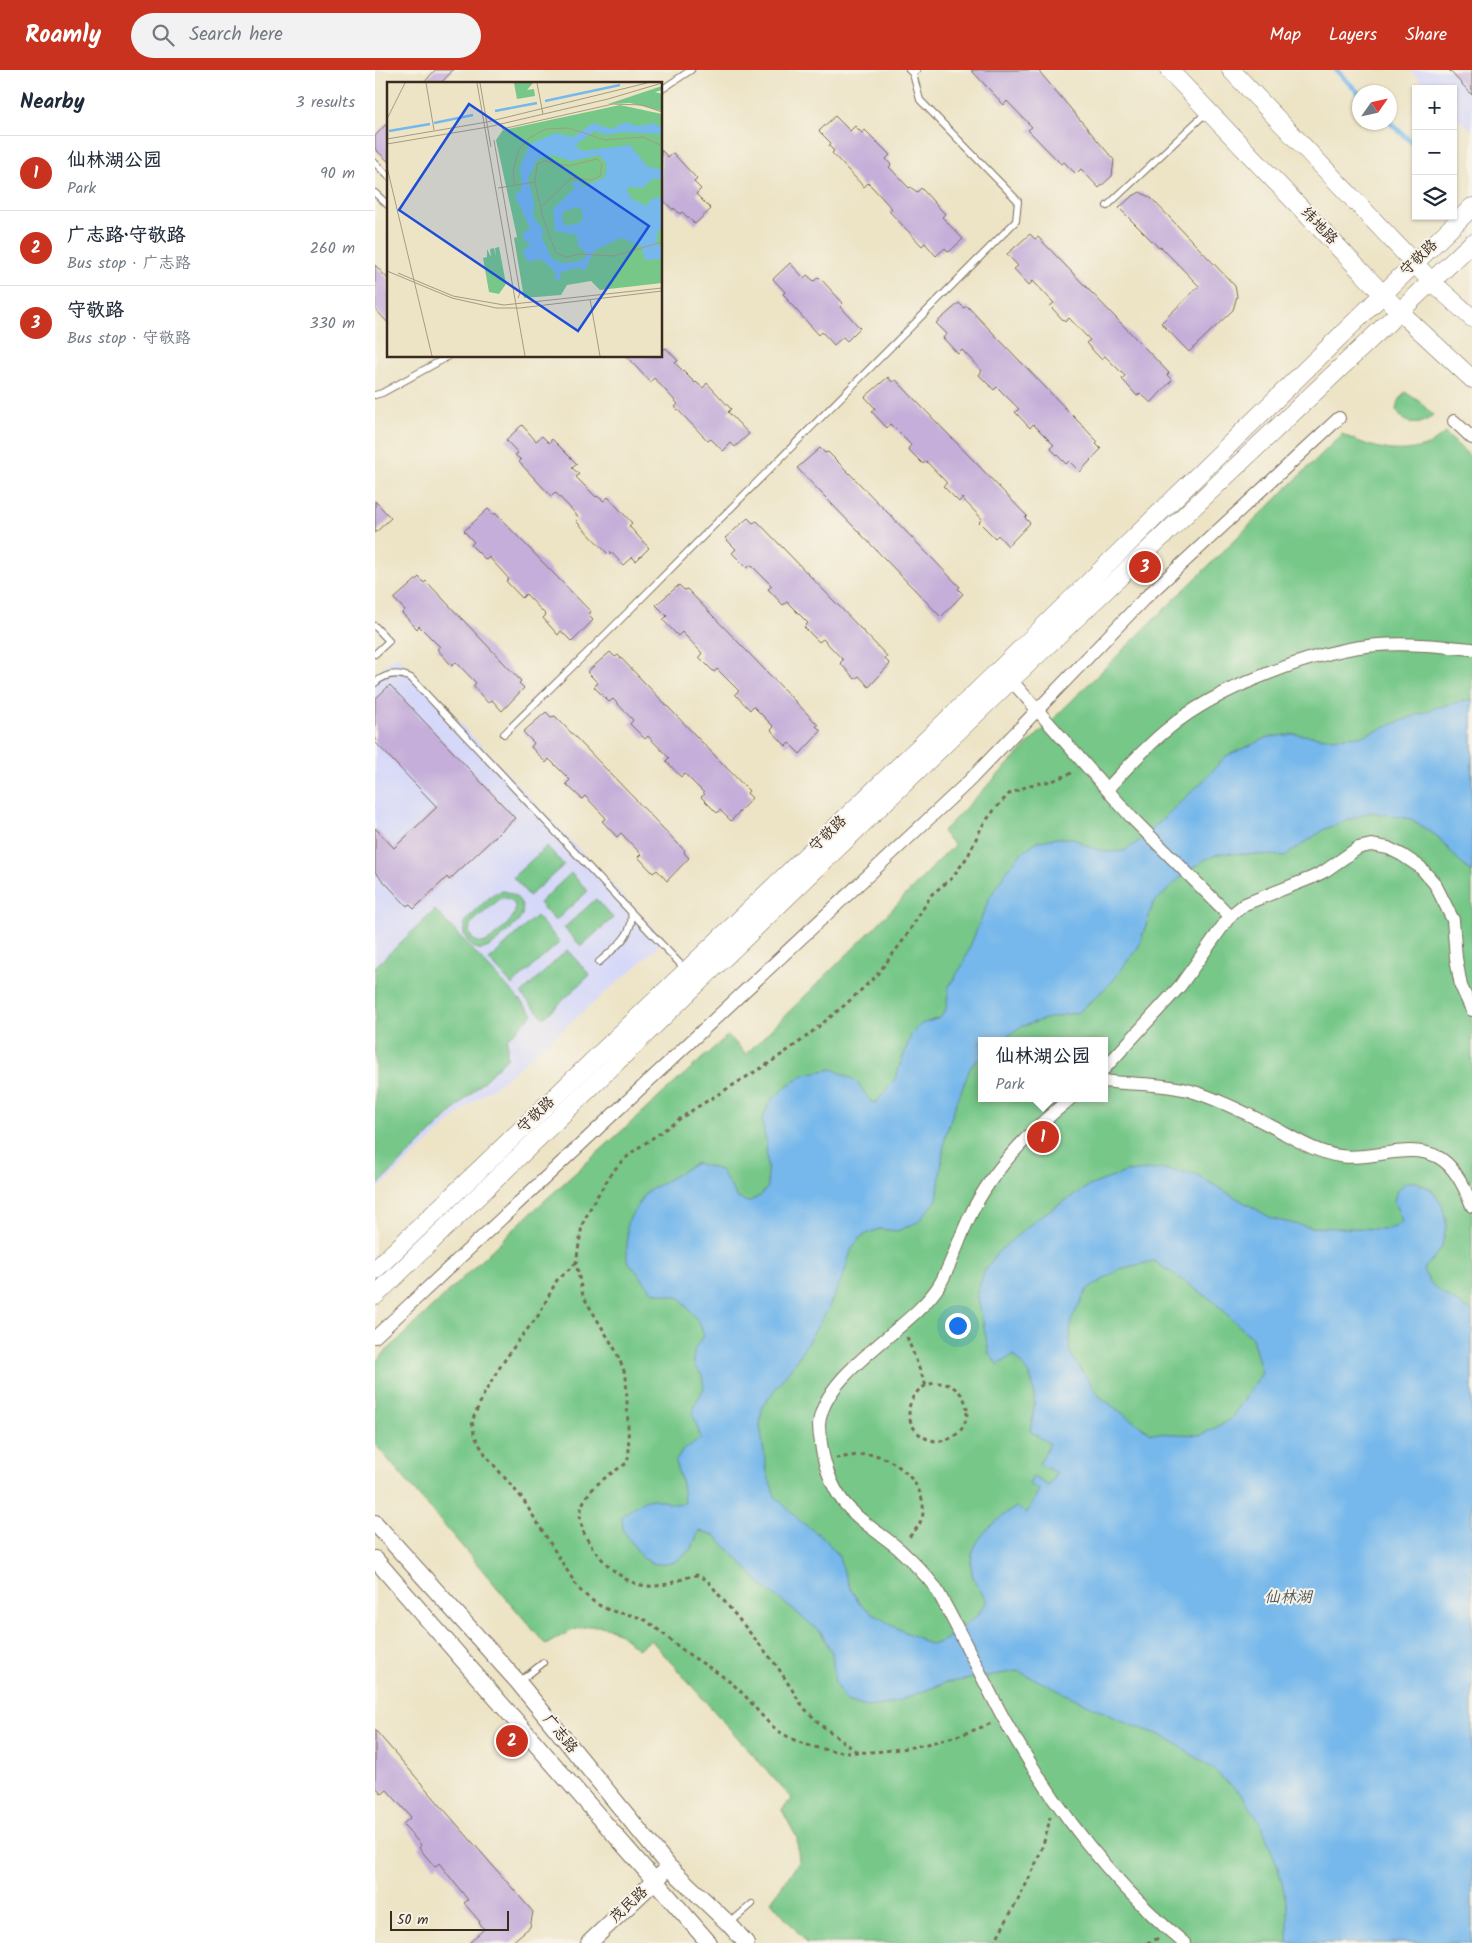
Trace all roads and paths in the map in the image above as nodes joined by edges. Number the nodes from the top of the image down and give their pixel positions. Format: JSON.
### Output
{"nodes":[{"id":1,"x":691,"y":70,"type":"edge"},
{"id":2,"x":1169,"y":70,"type":"edge"},
{"id":3,"x":1231,"y":70,"type":"edge"},
{"id":4,"x":913,"y":71,"type":"edge"},
{"id":5,"x":663,"y":89,"type":"edge"},
{"id":6,"x":1208,"y":111,"type":"junction"},
{"id":7,"x":375,"y":163,"type":"edge"},
{"id":8,"x":387,"y":175,"type":"edge"},
{"id":9,"x":375,"y":192,"type":"edge"},
{"id":10,"x":387,"y":204,"type":"edge"},
{"id":11,"x":1107,"y":206,"type":"dead end"},
{"id":12,"x":1472,"y":207,"type":"edge"},
{"id":13,"x":1472,"y":244,"type":"edge"},
{"id":14,"x":1414,"y":263,"type":"junction"},
{"id":15,"x":1432,"y":282,"type":"junction"},
{"id":16,"x":1383,"y":294,"type":"junction"},
{"id":17,"x":1400,"y":312,"type":"junction"},
{"id":18,"x":1472,"y":318,"type":"edge"},
{"id":19,"x":445,"y":358,"type":"edge"},
{"id":20,"x":1472,"y":379,"type":"edge"},
{"id":21,"x":375,"y":395,"type":"edge"},
{"id":22,"x":1339,"y":418,"type":"dead end"},
{"id":23,"x":1454,"y":421,"type":"dead end"},
{"id":24,"x":1472,"y":438,"type":"edge"},
{"id":25,"x":375,"y":626,"type":"edge"},
{"id":26,"x":1472,"y":649,"type":"edge"},
{"id":27,"x":375,"y":654,"type":"edge"},
{"id":28,"x":1011,"y":680,"type":"junction"},
{"id":29,"x":375,"y":683,"type":"edge"},
{"id":30,"x":1037,"y":709,"type":"junction"},
{"id":31,"x":504,"y":734,"type":"dead end"},
{"id":32,"x":1087,"y":766,"type":"junction"},
{"id":33,"x":1107,"y":789,"type":"junction"},
{"id":34,"x":631,"y":912,"type":"junction"},
{"id":35,"x":1230,"y":916,"type":"junction"},
{"id":36,"x":599,"y":962,"type":"dead end"},
{"id":37,"x":687,"y":970,"type":"junction"},
{"id":38,"x":1472,"y":1010,"type":"edge"},
{"id":39,"x":1108,"y":1065,"type":"edge"},
{"id":40,"x":1108,"y":1081,"type":"edge"},
{"id":41,"x":1066,"y":1102,"type":"edge"},
{"id":42,"x":1472,"y":1206,"type":"edge"},
{"id":43,"x":576,"y":1263,"type":"junction"},
{"id":44,"x":375,"y":1270,"type":"edge"},
{"id":45,"x":375,"y":1296,"type":"edge"},
{"id":46,"x":903,"y":1324,"type":"junction"},
{"id":47,"x":375,"y":1337,"type":"edge"},
{"id":48,"x":926,"y":1386,"type":"junction"},
{"id":49,"x":825,"y":1460,"type":"junction"},
{"id":50,"x":375,"y":1523,"type":"edge"},
{"id":51,"x":898,"y":1548,"type":"junction"},
{"id":52,"x":375,"y":1559,"type":"edge"},
{"id":53,"x":543,"y":1663,"type":"dead end"},
{"id":54,"x":518,"y":1682,"type":"junction"},
{"id":55,"x":1004,"y":1718,"type":"junction"},
{"id":56,"x":857,"y":1752,"type":"junction"},
{"id":57,"x":1053,"y":1797,"type":"junction"},
{"id":58,"x":669,"y":1867,"type":"junction"},
{"id":59,"x":655,"y":1880,"type":"junction"},
{"id":60,"x":752,"y":1904,"type":"dead end"},
{"id":61,"x":729,"y":1924,"type":"junction"},
{"id":62,"x":589,"y":1943,"type":"edge"},
{"id":63,"x":709,"y":1943,"type":"edge"},
{"id":64,"x":746,"y":1943,"type":"edge"},
{"id":65,"x":994,"y":1943,"type":"edge"},
{"id":66,"x":1185,"y":1943,"type":"edge"}],
"edges":[{"from":1,"to":5,"type":"lane"},
{"from":2,"to":6,"type":"main road","name":"纬地路"},
{"from":3,"to":14,"type":"main road"},
{"from":4,"to":31,"type":"lane"},
{"from":6,"to":11,"type":"lane"},
{"from":6,"to":16,"type":"main road","name":"纬地路"},
{"from":7,"to":8,"type":"lane"},
{"from":9,"to":10,"type":"lane"},
{"from":12,"to":14,"type":"main road","name":"守敬路"},
{"from":13,"to":15,"type":"main road","name":"守敬路"},
{"from":14,"to":15,"type":"main road"},
{"from":14,"to":16,"type":"main road","name":"守敬路"},
{"from":15,"to":17,"type":"main road","name":"守敬路"},
{"from":15,"to":18,"type":"main road"},
{"from":16,"to":17,"type":"main road","name":"纬地路"},
{"from":16,"to":37,"type":"main road","name":"守敬路"},
{"from":17,"to":20,"type":"main road","name":"纬地路"},
{"from":17,"to":28,"type":"main road","name":"守敬路"},
{"from":19,"to":21,"type":"lane"},
{"from":22,"to":30,"type":"street"},
{"from":23,"to":24,"type":"street"},
{"from":25,"to":27,"type":"lane"},
{"from":26,"to":33,"type":"street"},
{"from":28,"to":30,"type":"street"},
{"from":28,"to":45,"type":"main road","name":"守敬路"},
{"from":29,"to":34,"type":"lane"},
{"from":30,"to":32,"type":"street"},
{"from":30,"to":47,"type":"street"},
{"from":32,"to":33,"type":"street"},
{"from":32,"to":43,"type":"path"},
{"from":33,"to":35,"type":"street"},
{"from":34,"to":36,"type":"lane"},
{"from":34,"to":37,"type":"lane"},
{"from":35,"to":38,"type":"street"},
{"from":35,"to":39,"type":"street"},
{"from":37,"to":44,"type":"main road","name":"守敬路"},
{"from":40,"to":42,"type":"street"},
{"from":41,"to":46,"type":"street"},
{"from":43,"to":56,"type":"path"},
{"from":43,"to":56,"type":"path"},
{"from":46,"to":48,"type":"path"},
{"from":46,"to":49,"type":"street"},
{"from":48,"to":48,"type":"path"},
{"from":49,"to":51,"type":"street"},
{"from":49,"to":51,"type":"path"},
{"from":50,"to":54,"type":"street","name":"广志路"},
{"from":51,"to":55,"type":"street"},
{"from":52,"to":59,"type":"street","name":"广志路"},
{"from":53,"to":54,"type":"lane"},
{"from":54,"to":58,"type":"street","name":"广志路"},
{"from":55,"to":56,"type":"path"},
{"from":55,"to":57,"type":"street"},
{"from":57,"to":65,"type":"path"},
{"from":57,"to":66,"type":"street"},
{"from":58,"to":59,"type":"street","name":"茂民路"},
{"from":58,"to":61,"type":"street","name":"广志路"},
{"from":59,"to":62,"type":"street","name":"茂民路"},
{"from":59,"to":63,"type":"street","name":"广志路"},
{"from":60,"to":61,"type":"lane"},
{"from":61,"to":64,"type":"street","name":"广志路"}]}
